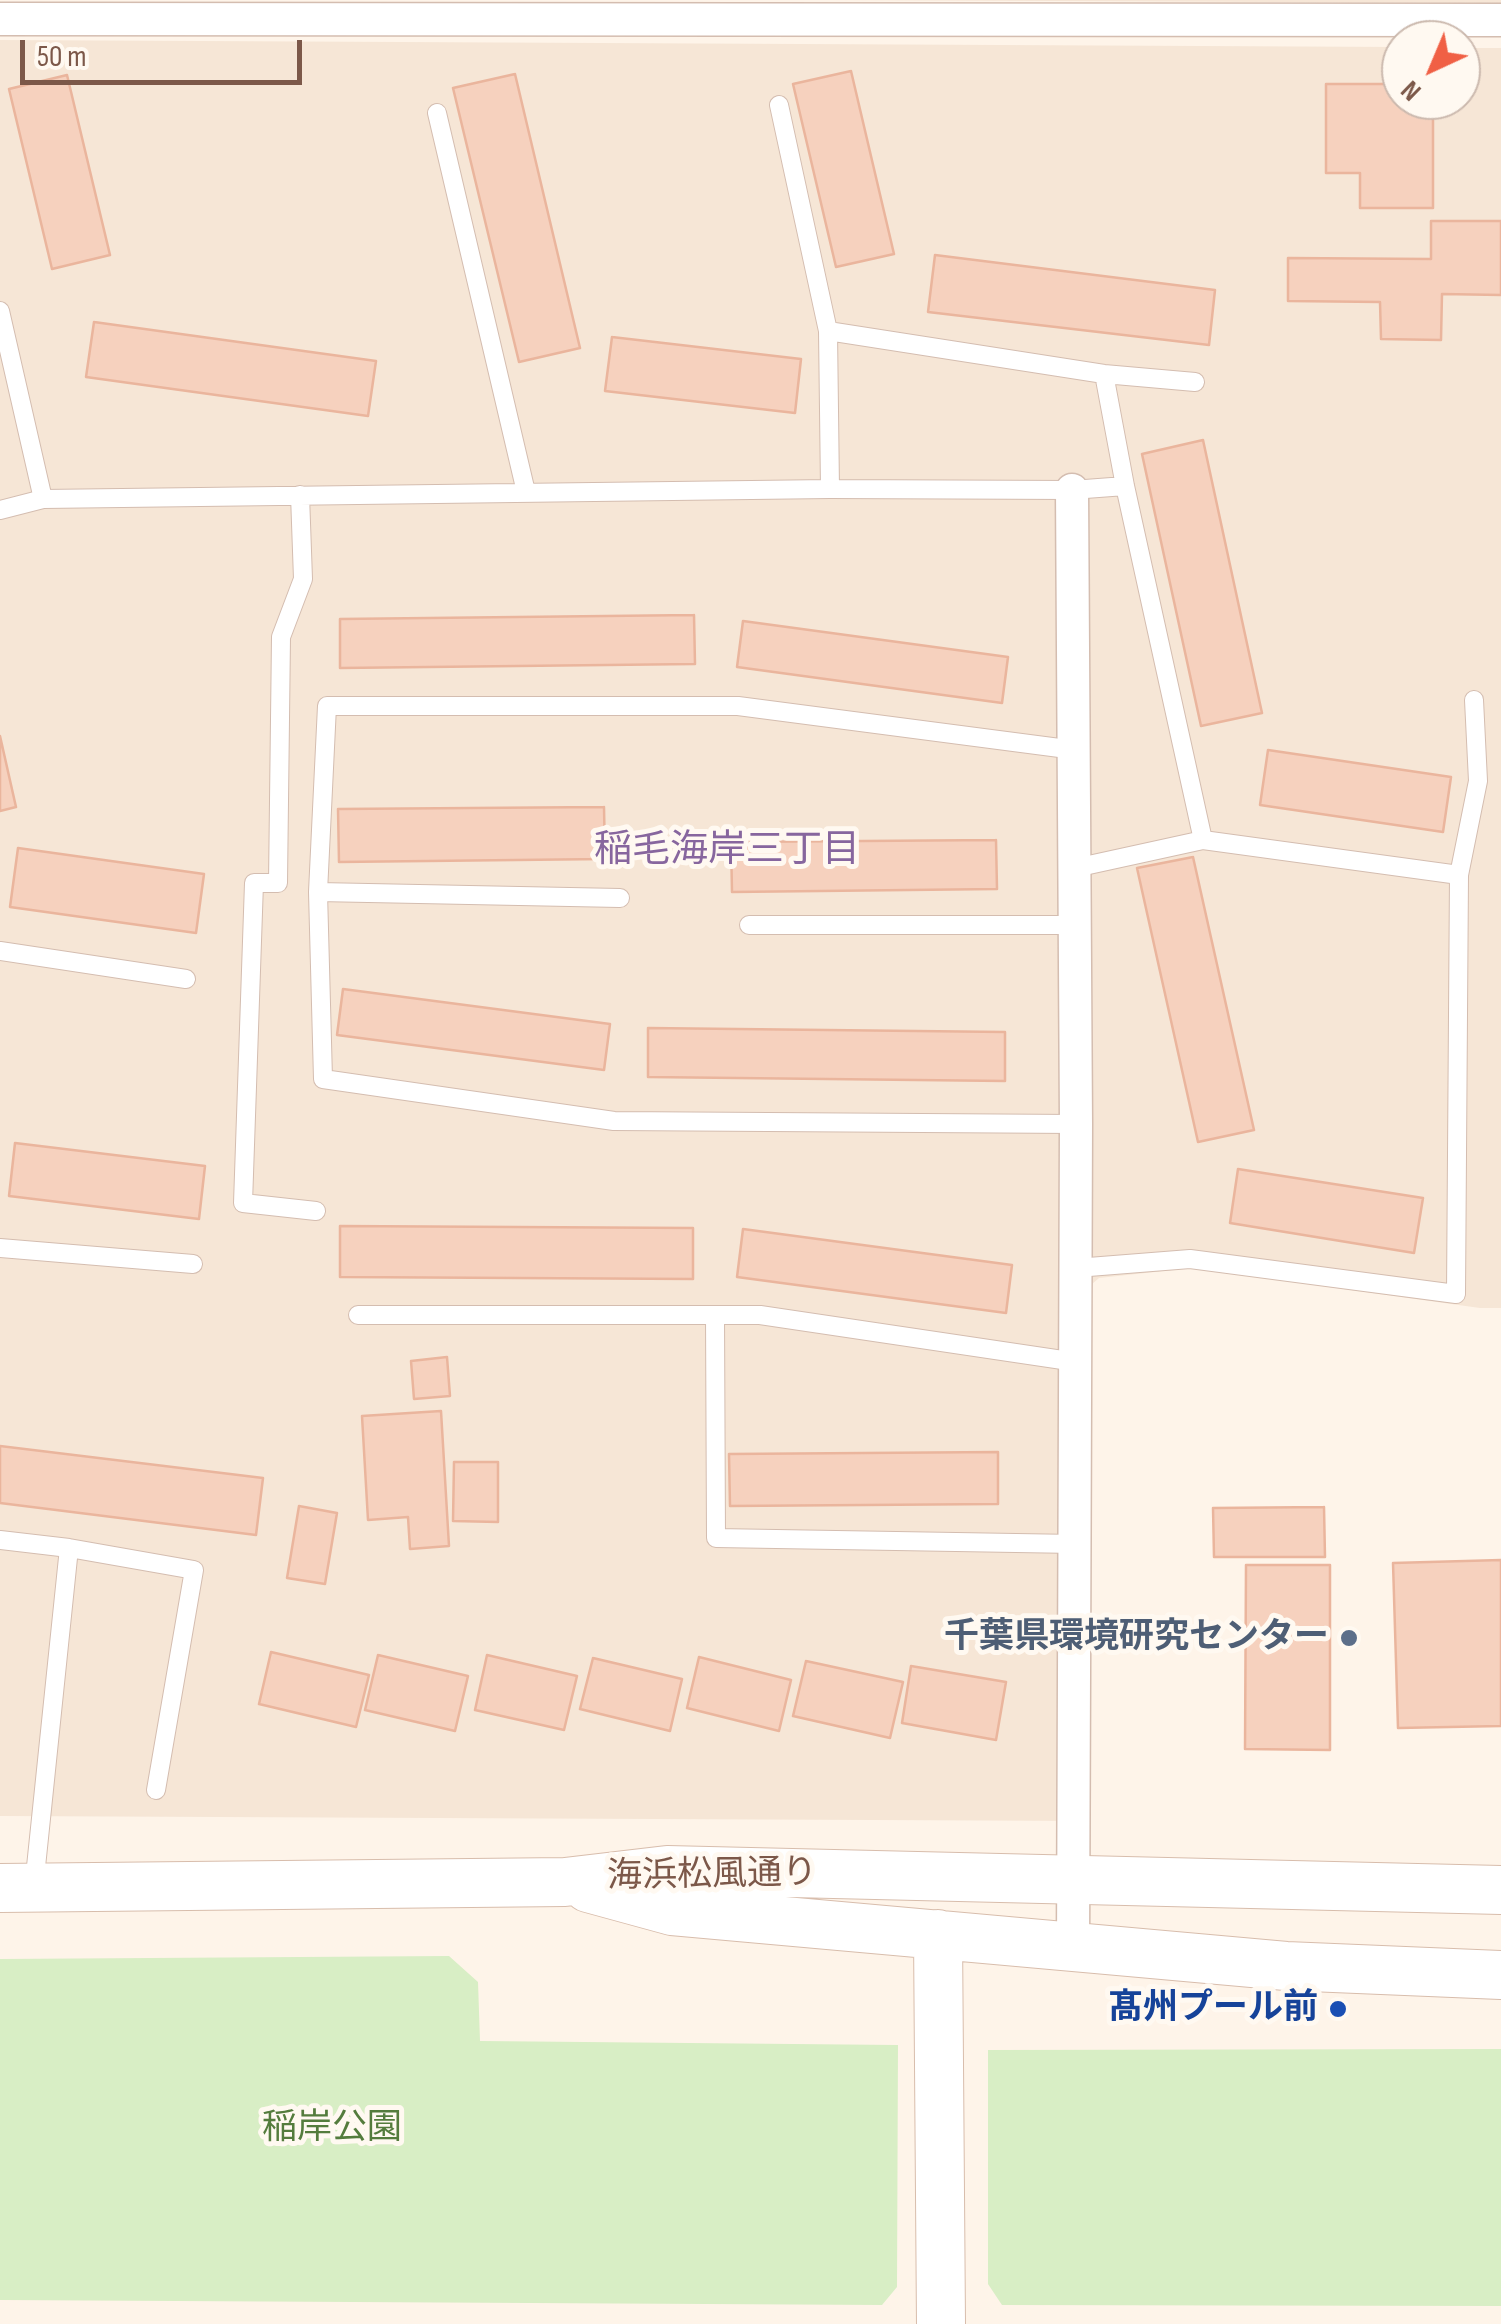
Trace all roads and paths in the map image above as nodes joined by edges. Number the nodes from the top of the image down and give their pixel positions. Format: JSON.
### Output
{"nodes":[{"id":1,"x":0,"y":19,"type":"edge"},
{"id":2,"x":1501,"y":20,"type":"edge"},
{"id":3,"x":779,"y":106,"type":"dead end"},
{"id":4,"x":437,"y":112,"type":"dead end"},
{"id":5,"x":0,"y":312,"type":"edge"},
{"id":6,"x":828,"y":331,"type":"junction"},
{"id":7,"x":1104,"y":374,"type":"junction"},
{"id":8,"x":1195,"y":382,"type":"dead end"},
{"id":9,"x":1125,"y":486,"type":"junction"},
{"id":10,"x":830,"y":488,"type":"junction"},
{"id":11,"x":1072,"y":490,"type":"junction"},
{"id":12,"x":526,"y":492,"type":"junction"},
{"id":13,"x":300,"y":495,"type":"junction"},
{"id":14,"x":43,"y":499,"type":"junction"},
{"id":15,"x":0,"y":510,"type":"edge"},
{"id":16,"x":1474,"y":700,"type":"dead end"},
{"id":17,"x":1075,"y":750,"type":"junction"},
{"id":18,"x":1203,"y":840,"type":"junction"},
{"id":19,"x":1076,"y":868,"type":"junction"},
{"id":20,"x":1459,"y":875,"type":"junction"},
{"id":21,"x":318,"y":892,"type":"junction"},
{"id":22,"x":620,"y":898,"type":"dead end"},
{"id":23,"x":748,"y":924,"type":"dead end"},
{"id":24,"x":1076,"y":925,"type":"junction"},
{"id":25,"x":0,"y":950,"type":"edge"},
{"id":26,"x":186,"y":978,"type":"dead end"},
{"id":27,"x":1076,"y":1124,"type":"junction"},
{"id":28,"x":316,"y":1211,"type":"dead end"},
{"id":29,"x":0,"y":1248,"type":"edge"},
{"id":30,"x":193,"y":1264,"type":"dead end"},
{"id":31,"x":1076,"y":1268,"type":"junction"},
{"id":32,"x":715,"y":1314,"type":"junction"},
{"id":33,"x":358,"y":1315,"type":"dead end"},
{"id":34,"x":1076,"y":1362,"type":"junction"},
{"id":35,"x":0,"y":1540,"type":"edge"},
{"id":36,"x":1076,"y":1544,"type":"junction"},
{"id":37,"x":69,"y":1548,"type":"junction"},
{"id":38,"x":156,"y":1790,"type":"dead end"},
{"id":39,"x":1074,"y":1880,"type":"junction"},
{"id":40,"x":565,"y":1882,"type":"junction"},
{"id":41,"x":17,"y":1888,"type":"edge"},
{"id":42,"x":1501,"y":1890,"type":"edge"},
{"id":43,"x":938,"y":1934,"type":"junction"},
{"id":44,"x":1072,"y":1946,"type":"junction"},
{"id":45,"x":1501,"y":1975,"type":"edge"},
{"id":46,"x":941,"y":2324,"type":"edge"}],
"edges":[{"from":1,"to":2,"type":"street"},
{"from":3,"to":6,"type":"lane"},
{"from":4,"to":12,"type":"lane"},
{"from":5,"to":14,"type":"lane"},
{"from":6,"to":7,"type":"lane"},
{"from":6,"to":10,"type":"lane"},
{"from":7,"to":8,"type":"lane"},
{"from":7,"to":9,"type":"lane"},
{"from":9,"to":11,"type":"lane"},
{"from":9,"to":18,"type":"lane"},
{"from":10,"to":11,"type":"lane"},
{"from":10,"to":12,"type":"lane"},
{"from":11,"to":17,"type":"street"},
{"from":12,"to":13,"type":"lane"},
{"from":13,"to":14,"type":"lane"},
{"from":13,"to":28,"type":"lane"},
{"from":14,"to":15,"type":"lane"},
{"from":16,"to":20,"type":"lane"},
{"from":17,"to":19,"type":"street"},
{"from":17,"to":21,"type":"lane"},
{"from":18,"to":19,"type":"lane"},
{"from":18,"to":20,"type":"lane"},
{"from":19,"to":24,"type":"street"},
{"from":20,"to":31,"type":"lane"},
{"from":21,"to":22,"type":"lane"},
{"from":21,"to":27,"type":"lane"},
{"from":23,"to":24,"type":"lane"},
{"from":24,"to":27,"type":"street"},
{"from":25,"to":26,"type":"lane"},
{"from":27,"to":31,"type":"street"},
{"from":29,"to":30,"type":"lane"},
{"from":31,"to":34,"type":"street"},
{"from":32,"to":33,"type":"lane"},
{"from":32,"to":34,"type":"lane"},
{"from":32,"to":36,"type":"lane"},
{"from":34,"to":36,"type":"street"},
{"from":35,"to":37,"type":"lane"},
{"from":36,"to":39,"type":"street"},
{"from":37,"to":38,"type":"lane"},
{"from":37,"to":41,"type":"lane"},
{"from":39,"to":40,"type":"street","name":"海浜松風通り"},
{"from":39,"to":42,"type":"street","name":"海浜松風通り"},
{"from":39,"to":44,"type":"street"},
{"from":40,"to":41,"type":"street"},
{"from":40,"to":43,"type":"street","name":"海浜松風通り"},
{"from":43,"to":44,"type":"street","name":"海浜松風通り"},
{"from":43,"to":46,"type":"street"},
{"from":44,"to":45,"type":"street","name":"海浜松風通り"}]}
